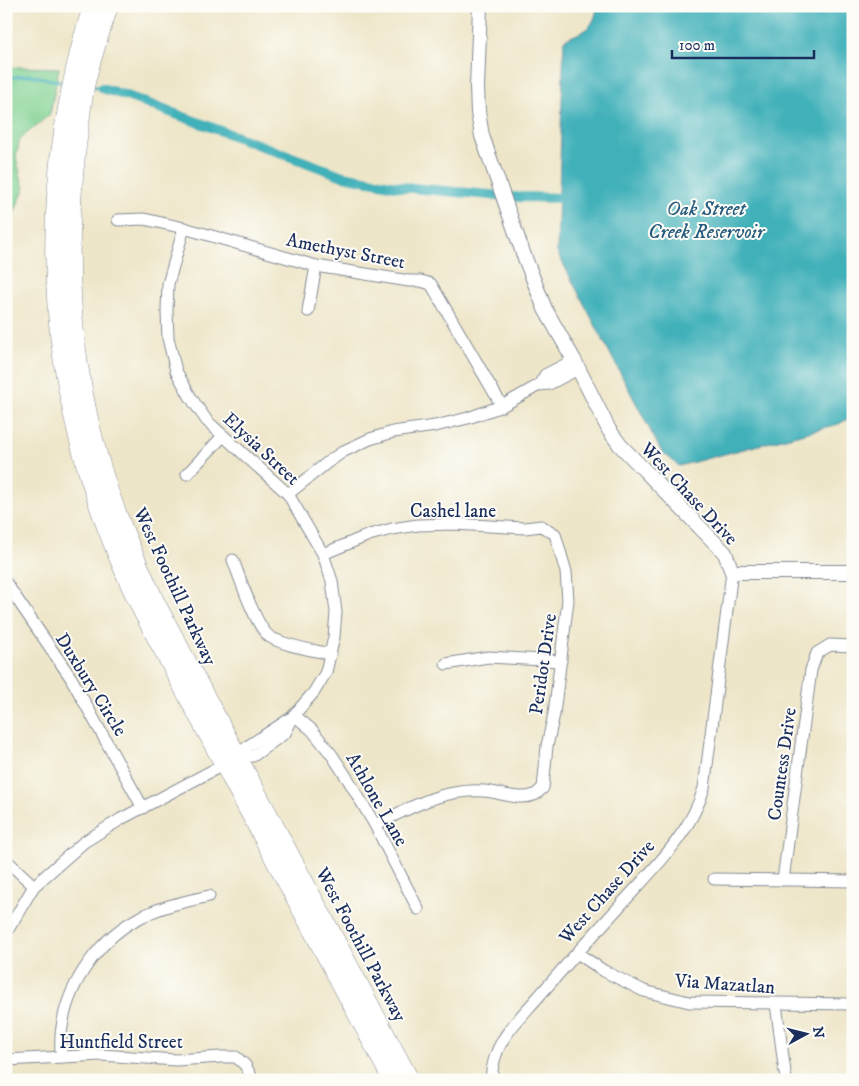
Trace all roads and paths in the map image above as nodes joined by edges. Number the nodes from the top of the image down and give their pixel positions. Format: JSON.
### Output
{"nodes":[{"id":1,"x":92,"y":6,"type":"edge"},
{"id":2,"x":109,"y":6,"type":"edge"},
{"id":3,"x":480,"y":6,"type":"edge"},
{"id":4,"x":88,"y":49,"type":"junction"},
{"id":5,"x":118,"y":220,"type":"dead end"},
{"id":6,"x":184,"y":228,"type":"junction"},
{"id":7,"x":316,"y":266,"type":"junction"},
{"id":8,"x":308,"y":311,"type":"dead end"},
{"id":9,"x":576,"y":364,"type":"junction"},
{"id":10,"x":502,"y":406,"type":"junction"},
{"id":11,"x":223,"y":436,"type":"junction"},
{"id":12,"x":187,"y":474,"type":"dead end"},
{"id":13,"x":288,"y":494,"type":"junction"},
{"id":14,"x":555,"y":534,"type":"joint"},
{"id":15,"x":323,"y":554,"type":"junction"},
{"id":16,"x":233,"y":560,"type":"dead end"},
{"id":17,"x":732,"y":572,"type":"junction"},
{"id":18,"x":853,"y":572,"type":"edge"},
{"id":19,"x":6,"y":583,"type":"edge"},
{"id":20,"x":853,"y":646,"type":"edge"},
{"id":21,"x":330,"y":654,"type":"junction"},
{"id":22,"x":560,"y":661,"type":"junction"},
{"id":23,"x":446,"y":664,"type":"dead end"},
{"id":24,"x":294,"y":715,"type":"junction"},
{"id":25,"x":230,"y":761,"type":"junction"},
{"id":26,"x":143,"y":808,"type":"junction"},
{"id":27,"x":375,"y":826,"type":"junction"},
{"id":28,"x":6,"y":860,"type":"edge"},
{"id":29,"x":714,"y":879,"type":"dead end"},
{"id":30,"x":783,"y":880,"type":"junction"},
{"id":31,"x":853,"y":881,"type":"edge"},
{"id":32,"x":34,"y":886,"type":"junction"},
{"id":33,"x":209,"y":896,"type":"dead end"},
{"id":34,"x":418,"y":910,"type":"dead end"},
{"id":35,"x":6,"y":933,"type":"edge"},
{"id":36,"x":577,"y":953,"type":"junction"},
{"id":37,"x":776,"y":1004,"type":"junction"},
{"id":38,"x":853,"y":1004,"type":"edge"},
{"id":39,"x":61,"y":1057,"type":"junction"},
{"id":40,"x":6,"y":1060,"type":"edge"},
{"id":41,"x":253,"y":1080,"type":"edge"},
{"id":42,"x":392,"y":1080,"type":"edge"},
{"id":43,"x":410,"y":1080,"type":"edge"},
{"id":44,"x":490,"y":1080,"type":"edge"},
{"id":45,"x":786,"y":1080,"type":"edge"}],
"edges":[{"from":1,"to":4,"type":"main road","name":"West Foothill Parkway"},
{"from":2,"to":4,"type":"main road","name":"West Foothill Parkway"},
{"from":3,"to":9,"type":"street","name":"West Chase Drive"},
{"from":4,"to":25,"type":"main road","name":"West Foothill Parkway"},
{"from":5,"to":6,"type":"street","name":"Amethyst Street"},
{"from":6,"to":7,"type":"street","name":"Amethyst Street"},
{"from":6,"to":11,"type":"street","name":"Elysia Street"},
{"from":7,"to":8,"type":"street"},
{"from":7,"to":10,"type":"street","name":"Amethyst Street"},
{"from":9,"to":10,"type":"street"},
{"from":9,"to":17,"type":"street","name":"West Chase Drive"},
{"from":10,"to":13,"type":"street"},
{"from":11,"to":12,"type":"street"},
{"from":11,"to":13,"type":"street","name":"Elysia Street"},
{"from":13,"to":15,"type":"street","name":"Elysia Street"},
{"from":14,"to":15,"type":"street","name":"Cashel lane"},
{"from":14,"to":22,"type":"street","name":"Peridot Drive"},
{"from":15,"to":21,"type":"street","name":"Elysia Street"},
{"from":16,"to":21,"type":"street"},
{"from":17,"to":18,"type":"street"},
{"from":17,"to":36,"type":"street","name":"West Chase Drive"},
{"from":19,"to":26,"type":"street","name":"Duxbury Circle"},
{"from":20,"to":30,"type":"street","name":"Countess Drive"},
{"from":21,"to":24,"type":"street","name":"Elysia Street"},
{"from":22,"to":23,"type":"street"},
{"from":22,"to":27,"type":"street","name":"Peridot Drive"},
{"from":24,"to":25,"type":"street","name":"Elysia Street"},
{"from":24,"to":27,"type":"street","name":"Athlone Lane"},
{"from":25,"to":26,"type":"street","name":"Elysia Street"},
{"from":25,"to":42,"type":"main road","name":"West Foothill Parkway"},
{"from":25,"to":43,"type":"main road","name":"West Foothill Parkway"},
{"from":26,"to":32,"type":"street","name":"Elysia Street"},
{"from":27,"to":34,"type":"street","name":"Athlone Lane"},
{"from":28,"to":32,"type":"street"},
{"from":29,"to":30,"type":"street"},
{"from":30,"to":31,"type":"street"},
{"from":32,"to":35,"type":"street","name":"Elysia Street"},
{"from":33,"to":39,"type":"street"},
{"from":36,"to":37,"type":"street","name":"Via Mazatlan"},
{"from":36,"to":44,"type":"street","name":"West Chase Drive"},
{"from":37,"to":38,"type":"street","name":"Via Mazatlan"},
{"from":37,"to":45,"type":"street"},
{"from":39,"to":40,"type":"street","name":"Huntfield Street"},
{"from":39,"to":41,"type":"street","name":"Huntfield Street"}]}
